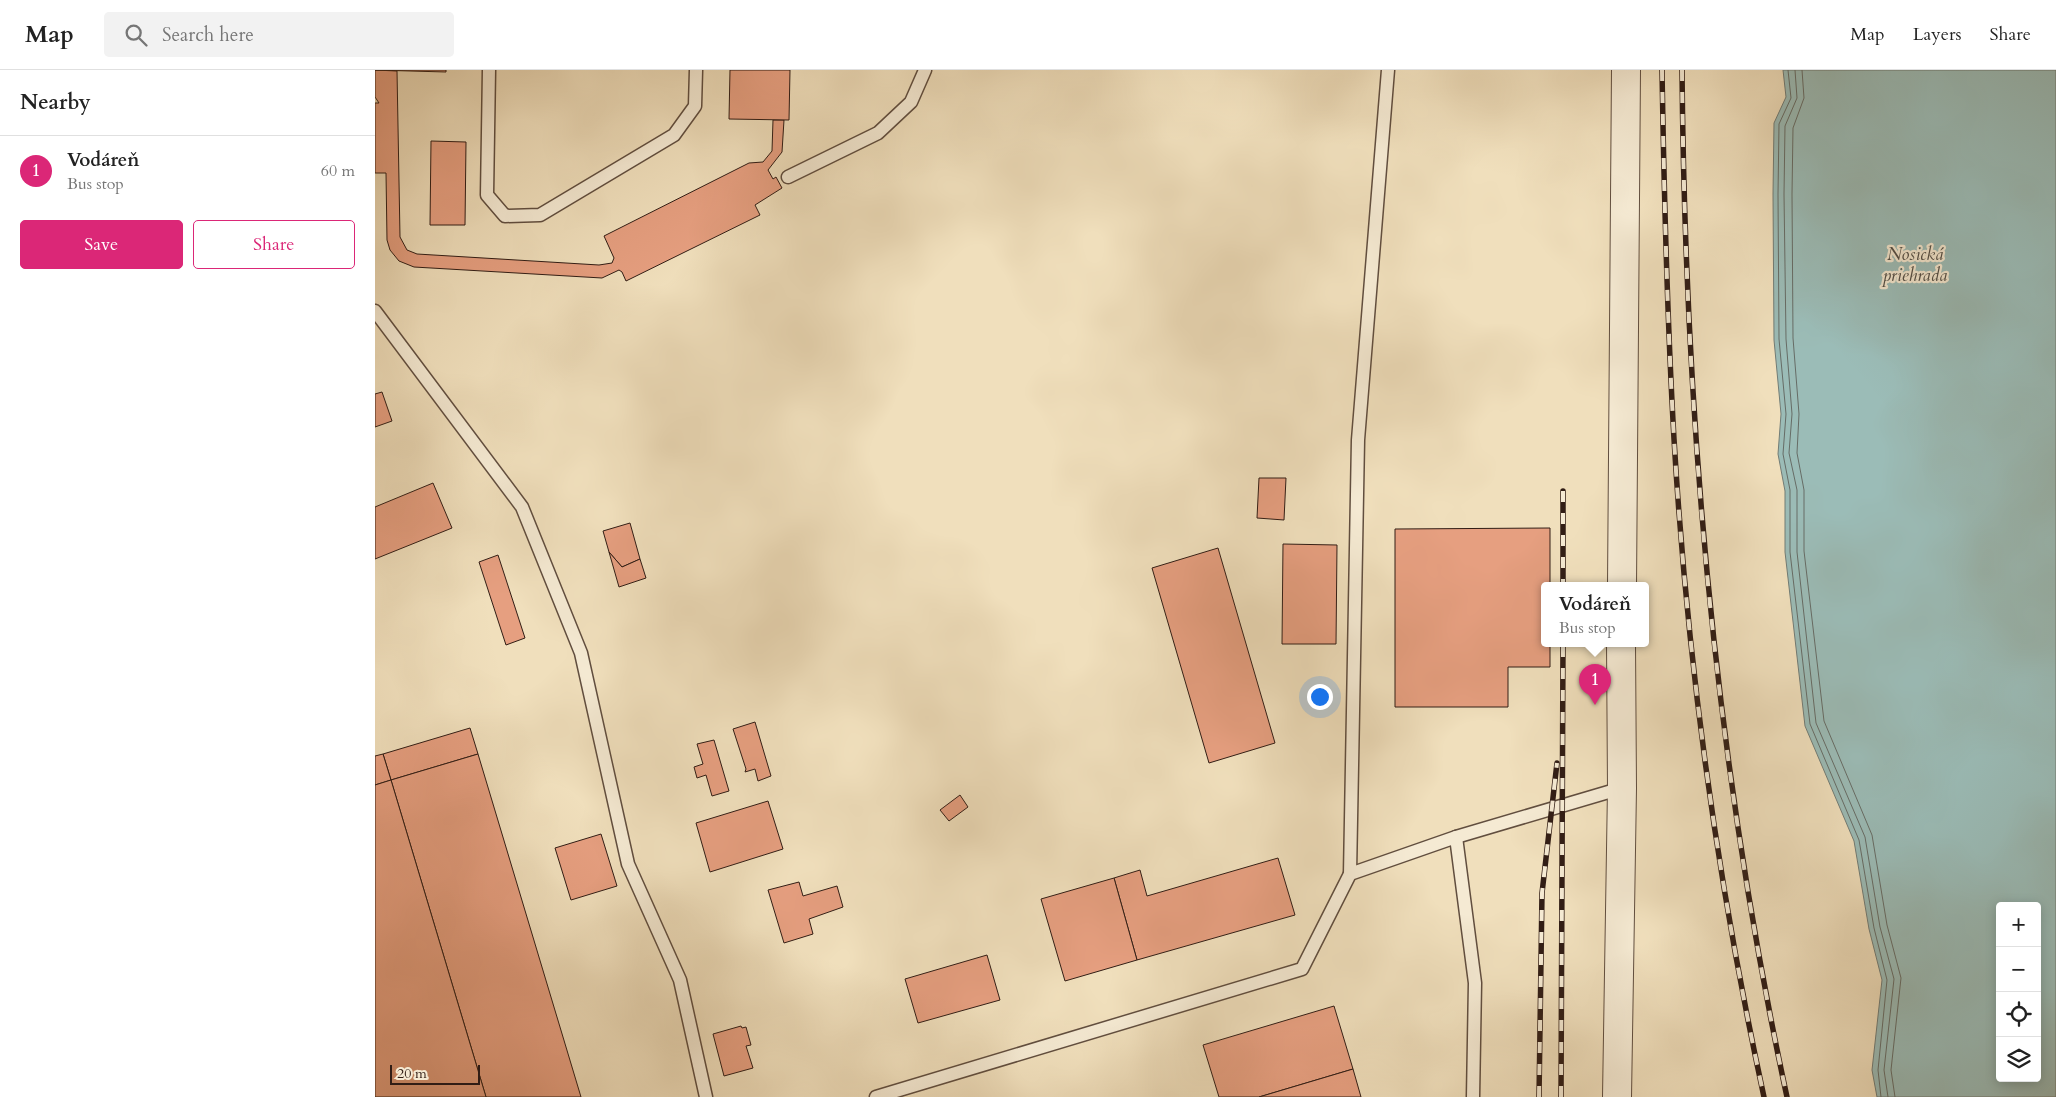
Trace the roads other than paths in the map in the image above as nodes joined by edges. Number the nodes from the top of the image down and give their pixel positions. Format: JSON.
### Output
{"nodes":[{"id":1,"x":489,"y":70,"type":"edge"},
{"id":2,"x":696,"y":70,"type":"edge"},
{"id":3,"x":925,"y":70,"type":"edge"},
{"id":4,"x":1388,"y":70,"type":"edge"},
{"id":5,"x":1626,"y":70,"type":"edge"},
{"id":6,"x":788,"y":176,"type":"dead end"},
{"id":7,"x":375,"y":311,"type":"edge"},
{"id":8,"x":1622,"y":582,"type":"edge"},
{"id":9,"x":1621,"y":647,"type":"edge"},
{"id":10,"x":1622,"y":788,"type":"junction"},
{"id":11,"x":1456,"y":837,"type":"junction"},
{"id":12,"x":1350,"y":874,"type":"junction"},
{"id":13,"x":706,"y":1097,"type":"edge"},
{"id":14,"x":876,"y":1097,"type":"edge"},
{"id":15,"x":1473,"y":1097,"type":"edge"},
{"id":16,"x":1617,"y":1097,"type":"edge"}],
"edges":[{"from":1,"to":2,"type":"lane"},
{"from":3,"to":6,"type":"lane"},
{"from":4,"to":12,"type":"lane"},
{"from":5,"to":8,"type":"street"},
{"from":7,"to":13,"type":"lane"},
{"from":9,"to":10,"type":"street"},
{"from":10,"to":11,"type":"lane"},
{"from":10,"to":16,"type":"street"},
{"from":11,"to":12,"type":"lane"},
{"from":11,"to":15,"type":"lane"},
{"from":12,"to":14,"type":"lane"}]}
